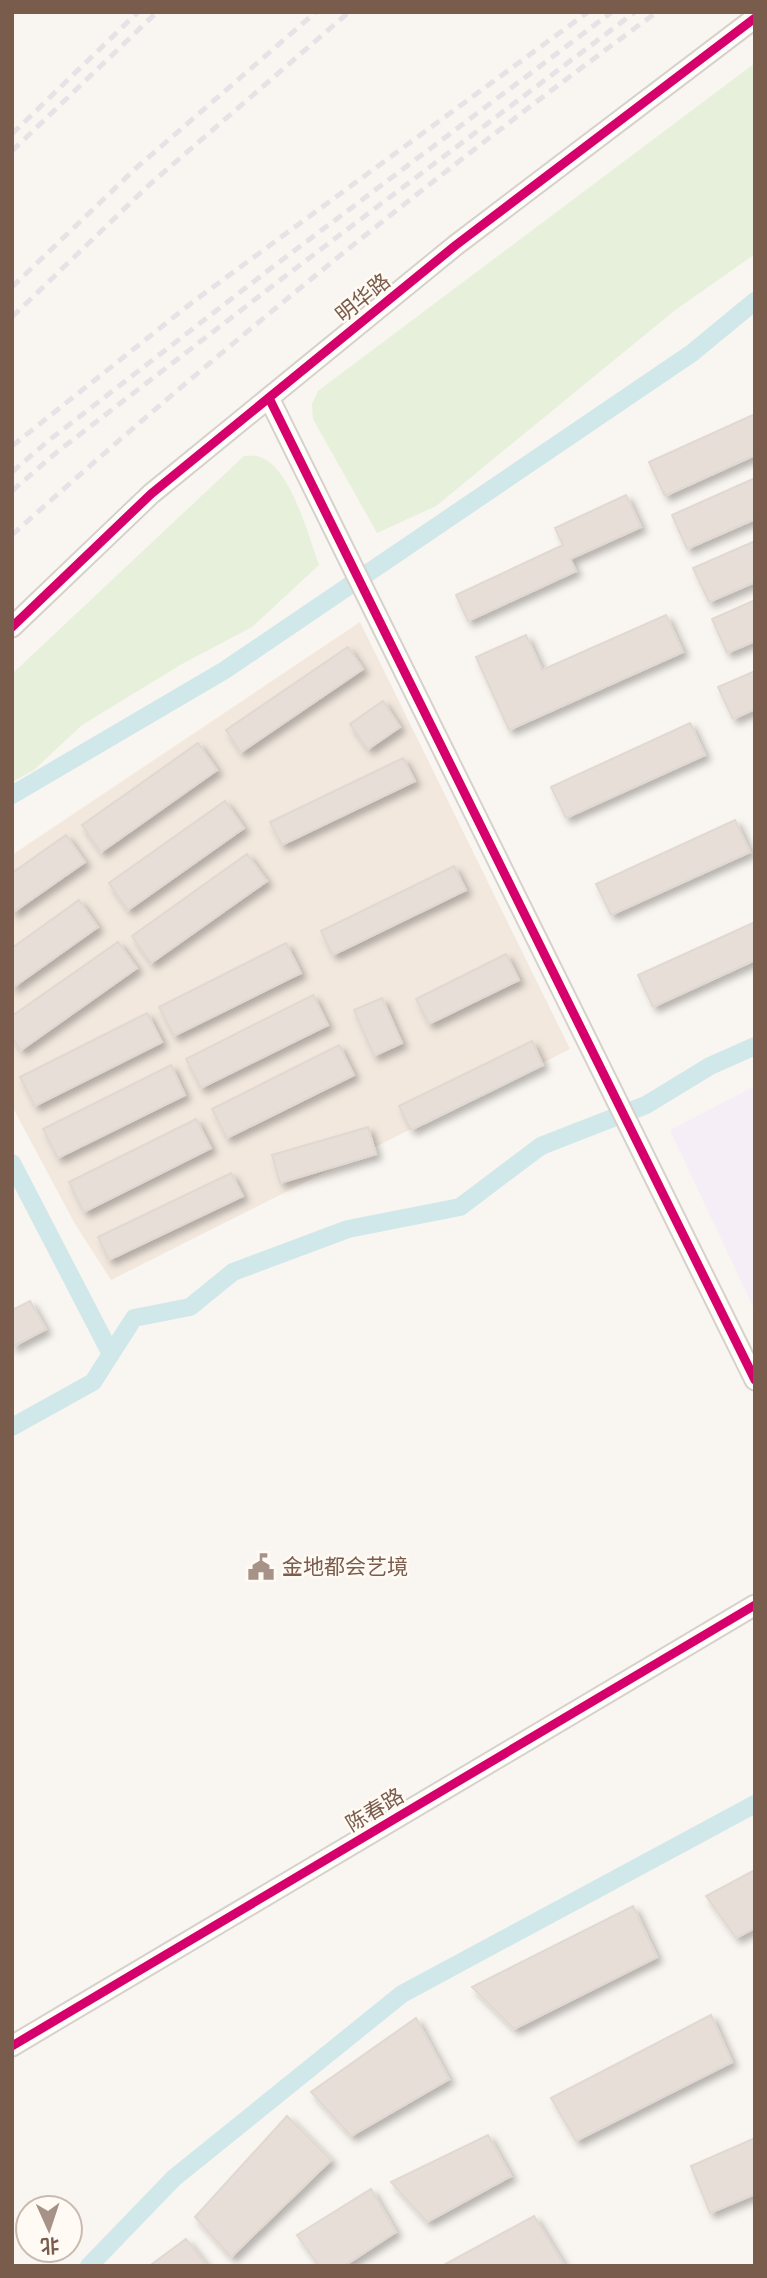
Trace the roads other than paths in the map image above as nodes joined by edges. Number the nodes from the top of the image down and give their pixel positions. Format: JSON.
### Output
{"nodes":[{"id":1,"x":755,"y":18,"type":"edge"},
{"id":2,"x":269,"y":398,"type":"junction"},
{"id":3,"x":12,"y":627,"type":"edge"},
{"id":4,"x":755,"y":1380,"type":"edge"},
{"id":5,"x":755,"y":1605,"type":"edge"},
{"id":6,"x":12,"y":2046,"type":"edge"}],
"edges":[{"from":1,"to":2,"type":"street","name":"明华路"},
{"from":2,"to":3,"type":"street","name":"明华路"},
{"from":2,"to":4,"type":"street"},
{"from":5,"to":6,"type":"street","name":"陈春路"}]}
